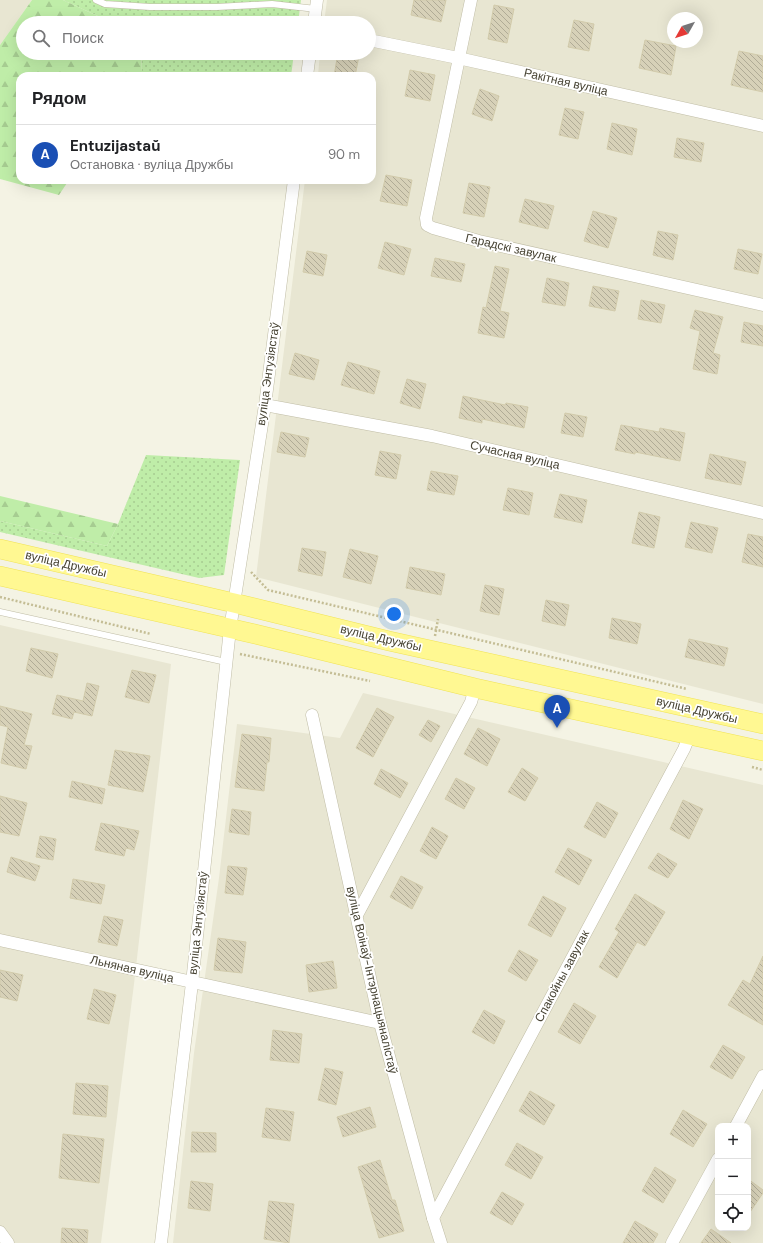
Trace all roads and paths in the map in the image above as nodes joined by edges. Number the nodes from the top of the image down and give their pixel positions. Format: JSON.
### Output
{"nodes":[{"id":1,"x":96,"y":0,"type":"edge"},
{"id":2,"x":471,"y":0,"type":"edge"},
{"id":3,"x":316,"y":4,"type":"edge"},
{"id":4,"x":315,"y":16,"type":"edge"},
{"id":5,"x":376,"y":41,"type":"edge"},
{"id":6,"x":458,"y":58,"type":"junction"},
{"id":7,"x":309,"y":60,"type":"edge"},
{"id":8,"x":308,"y":72,"type":"edge"},
{"id":9,"x":763,"y":126,"type":"edge"},
{"id":10,"x":293,"y":184,"type":"edge"},
{"id":11,"x":763,"y":305,"type":"edge"},
{"id":12,"x":265,"y":405,"type":"junction"},
{"id":13,"x":763,"y":513,"type":"edge"},
{"id":14,"x":0,"y":549,"type":"edge"},
{"id":15,"x":239,"y":567,"type":"junction"},
{"id":16,"x":0,"y":576,"type":"edge"},
{"id":17,"x":0,"y":598,"type":"edge"},
{"id":18,"x":234,"y":603,"type":"junction"},
{"id":19,"x":0,"y":612,"type":"edge"},
{"id":20,"x":230,"y":629,"type":"junction"},
{"id":21,"x":153,"y":634,"type":"dead end"},
{"id":22,"x":237,"y":653,"type":"dead end"},
{"id":23,"x":226,"y":662,"type":"junction"},
{"id":24,"x":371,"y":681,"type":"dead end"},
{"id":25,"x":475,"y":688,"type":"junction"},
{"id":26,"x":694,"y":690,"type":"dead end"},
{"id":27,"x":312,"y":715,"type":"dead end"},
{"id":28,"x":763,"y":724,"type":"edge"},
{"id":29,"x":690,"y":734,"type":"junction"},
{"id":30,"x":763,"y":751,"type":"edge"},
{"id":31,"x":357,"y":915,"type":"junction"},
{"id":32,"x":0,"y":940,"type":"edge"},
{"id":33,"x":192,"y":982,"type":"junction"},
{"id":34,"x":380,"y":1023,"type":"junction"},
{"id":35,"x":763,"y":1076,"type":"edge"},
{"id":36,"x":738,"y":1123,"type":"edge"},
{"id":37,"x":715,"y":1164,"type":"edge"},
{"id":38,"x":433,"y":1218,"type":"junction"},
{"id":39,"x":0,"y":1232,"type":"edge"},
{"id":40,"x":438,"y":1242,"type":"edge"},
{"id":41,"x":8,"y":1243,"type":"edge"},
{"id":42,"x":161,"y":1243,"type":"edge"},
{"id":43,"x":672,"y":1243,"type":"edge"}],
"edges":[{"from":1,"to":3,"type":"lane"},
{"from":2,"to":6,"type":"street"},
{"from":3,"to":4,"type":"street"},
{"from":5,"to":6,"type":"street","name":"Ракітная вуліца"},
{"from":6,"to":9,"type":"street","name":"Ракітная вуліца"},
{"from":6,"to":11,"type":"street","name":"Гарадскі завулак"},
{"from":7,"to":8,"type":"street"},
{"from":10,"to":12,"type":"street","name":"вуліца Энтузіястаў"},
{"from":12,"to":13,"type":"street","name":"Сучасная вуліца"},
{"from":12,"to":15,"type":"street","name":"вуліца Энтузіястаў"},
{"from":14,"to":18,"type":"main road","name":"вуліца Дружбы"},
{"from":15,"to":18,"type":"street","name":"вуліца Энтузіястаў"},
{"from":15,"to":26,"type":"path"},
{"from":16,"to":20,"type":"main road","name":"вуліца Дружбы"},
{"from":17,"to":21,"type":"path"},
{"from":18,"to":20,"type":"street","name":"вуліца Энтузіястаў"},
{"from":18,"to":28,"type":"main road","name":"вуліца Дружбы"},
{"from":19,"to":23,"type":"lane"},
{"from":20,"to":23,"type":"street","name":"вуліца Энтузіястаў"},
{"from":20,"to":25,"type":"main road","name":"вуліца Дружбы"},
{"from":22,"to":24,"type":"path"},
{"from":23,"to":33,"type":"street","name":"вуліца Энтузіястаў"},
{"from":25,"to":29,"type":"main road","name":"вуліца Дружбы"},
{"from":25,"to":31,"type":"street"},
{"from":27,"to":31,"type":"street","name":"вуліца Воінаў-Інтэрнацыяналістаў"},
{"from":29,"to":30,"type":"main road","name":"вуліца Дружбы"},
{"from":29,"to":38,"type":"street","name":"Спакойны завулак"},
{"from":31,"to":34,"type":"street","name":"вуліца Воінаў-Інтэрнацыяналістаў"},
{"from":32,"to":33,"type":"street","name":"Льняная вуліца"},
{"from":33,"to":34,"type":"street","name":"Льняная вуліца"},
{"from":33,"to":42,"type":"street","name":"вуліца Энтузіястаў"},
{"from":34,"to":38,"type":"street","name":"вуліца Воінаў-Інтэрнацыяналістаў"},
{"from":35,"to":36,"type":"street"},
{"from":37,"to":43,"type":"street"},
{"from":38,"to":40,"type":"street","name":"вуліца Воінаў-Інтэрнацыяналістаў"},
{"from":39,"to":41,"type":"street"}]}
